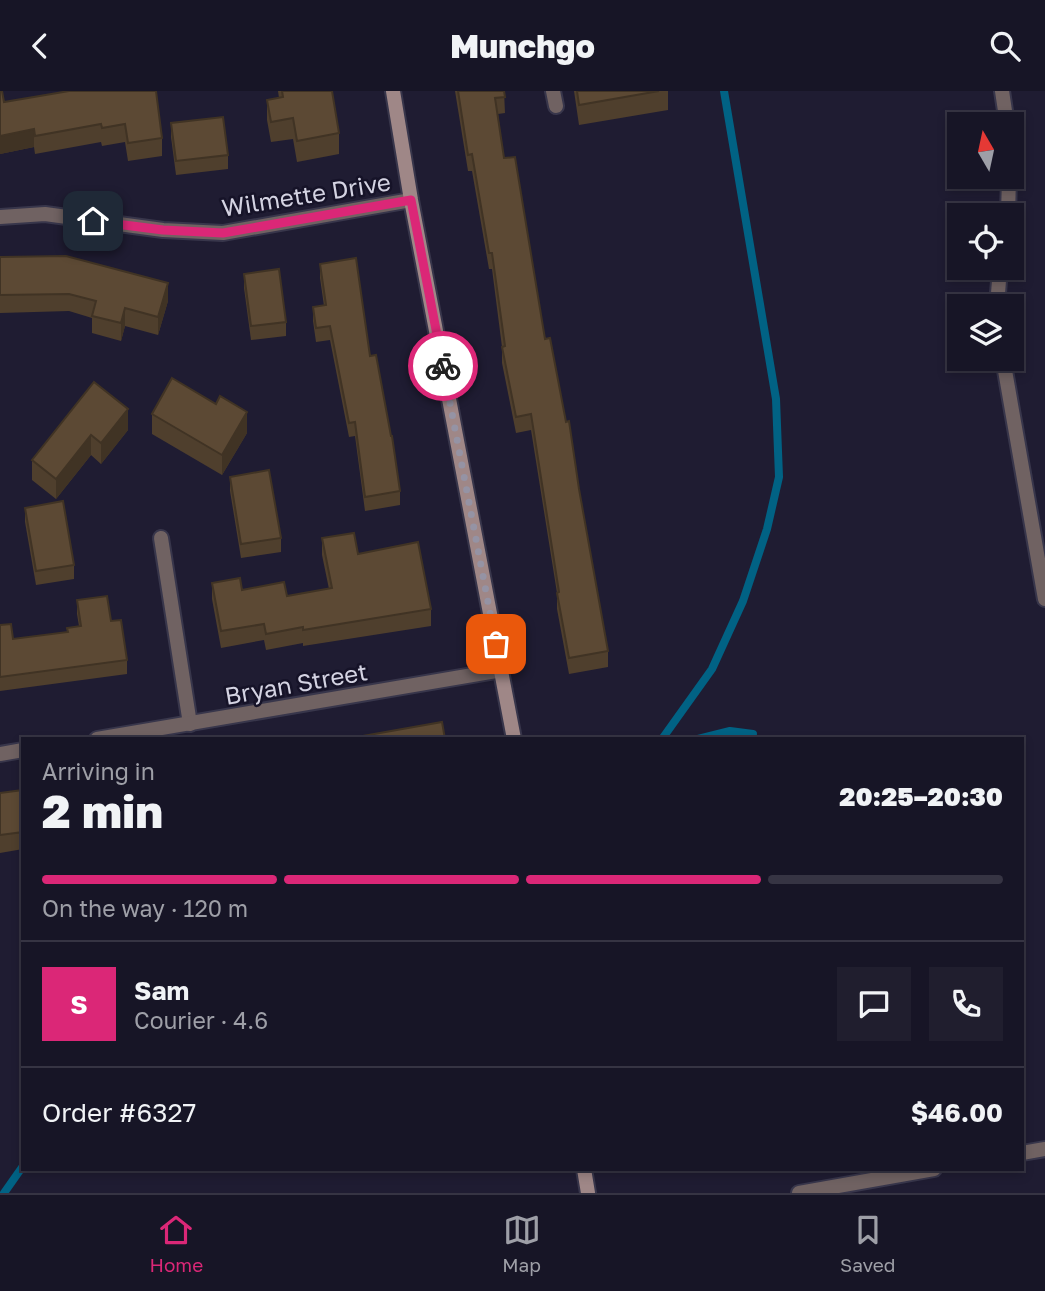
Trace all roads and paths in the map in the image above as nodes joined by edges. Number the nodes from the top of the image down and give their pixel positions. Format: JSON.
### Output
{"nodes":[{"id":1,"x":394,"y":91,"type":"edge"},
{"id":2,"x":553,"y":91,"type":"edge"},
{"id":3,"x":1002,"y":91,"type":"edge"},
{"id":4,"x":556,"y":106,"type":"dead end"},
{"id":5,"x":1005,"y":112,"type":"edge"},
{"id":6,"x":411,"y":200,"type":"junction"},
{"id":7,"x":0,"y":217,"type":"edge"},
{"id":8,"x":1005,"y":371,"type":"edge"},
{"id":9,"x":161,"y":538,"type":"dead end"},
{"id":10,"x":1045,"y":599,"type":"edge"},
{"id":11,"x":502,"y":670,"type":"junction"},
{"id":12,"x":190,"y":724,"type":"junction"},
{"id":13,"x":109,"y":737,"type":"edge"},
{"id":14,"x":514,"y":737,"type":"edge"},
{"id":15,"x":21,"y":750,"type":"edge"},
{"id":16,"x":0,"y":754,"type":"edge"},
{"id":17,"x":1045,"y":1149,"type":"edge"},
{"id":18,"x":1024,"y":1153,"type":"edge"},
{"id":19,"x":584,"y":1171,"type":"edge"},
{"id":20,"x":923,"y":1171,"type":"edge"},
{"id":21,"x":588,"y":1193,"type":"edge"},
{"id":22,"x":799,"y":1193,"type":"edge"}],
"edges":[{"from":1,"to":6,"type":"street"},
{"from":2,"to":4,"type":"street"},
{"from":3,"to":5,"type":"street"},
{"from":6,"to":7,"type":"street","name":"Wilmette Drive"},
{"from":6,"to":11,"type":"street"},
{"from":8,"to":10,"type":"street"},
{"from":9,"to":12,"type":"street"},
{"from":11,"to":12,"type":"street","name":"Bryan Street"},
{"from":11,"to":14,"type":"street"},
{"from":12,"to":13,"type":"street","name":"Bryan Street"},
{"from":15,"to":16,"type":"street"},
{"from":17,"to":18,"type":"street"},
{"from":19,"to":21,"type":"street"},
{"from":20,"to":22,"type":"street"}]}
